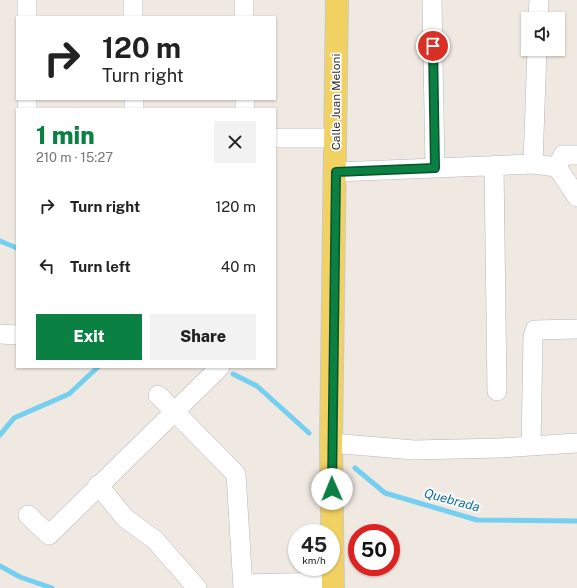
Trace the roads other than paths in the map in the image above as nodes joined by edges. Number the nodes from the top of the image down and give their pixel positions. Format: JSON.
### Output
{"nodes":[{"id":1,"x":27,"y":0,"type":"edge"},
{"id":2,"x":133,"y":0,"type":"edge"},
{"id":3,"x":244,"y":0,"type":"edge"},
{"id":4,"x":337,"y":0,"type":"edge"},
{"id":5,"x":432,"y":0,"type":"edge"},
{"id":6,"x":539,"y":0,"type":"edge"},
{"id":7,"x":538,"y":12,"type":"edge"},
{"id":8,"x":27,"y":16,"type":"edge"},
{"id":9,"x":133,"y":16,"type":"edge"},
{"id":10,"x":244,"y":16,"type":"edge"},
{"id":11,"x":537,"y":56,"type":"edge"},
{"id":12,"x":276,"y":138,"type":"edge"},
{"id":13,"x":334,"y":138,"type":"junction"},
{"id":14,"x":577,"y":155,"type":"edge"},
{"id":15,"x":533,"y":164,"type":"junction"},
{"id":16,"x":494,"y":166,"type":"junction"},
{"id":17,"x":557,"y":167,"type":"junction"},
{"id":18,"x":435,"y":168,"type":"junction"},
{"id":19,"x":336,"y":172,"type":"junction"},
{"id":20,"x":577,"y":196,"type":"edge"},
{"id":21,"x":577,"y":329,"type":"edge"},
{"id":22,"x":0,"y":334,"type":"edge"},
{"id":23,"x":16,"y":336,"type":"edge"},
{"id":24,"x":219,"y":368,"type":"edge"},
{"id":25,"x":497,"y":391,"type":"dead end"},
{"id":26,"x":158,"y":395,"type":"dead end"},
{"id":27,"x":175,"y":412,"type":"junction"},
{"id":28,"x":331,"y":443,"type":"junction"},
{"id":29,"x":577,"y":443,"type":"edge"},
{"id":30,"x":531,"y":446,"type":"junction"},
{"id":31,"x":98,"y":486,"type":"junction"},
{"id":32,"x":28,"y":515,"type":"dead end"},
{"id":33,"x":333,"y":585,"type":"edge"},
{"id":34,"x":243,"y":586,"type":"edge"},
{"id":35,"x":197,"y":588,"type":"edge"}],
"edges":[{"from":1,"to":8,"type":"street"},
{"from":2,"to":9,"type":"street"},
{"from":3,"to":10,"type":"street"},
{"from":4,"to":13,"type":"main road","name":"Calle Juan Meloni"},
{"from":5,"to":18,"type":"street"},
{"from":6,"to":7,"type":"street"},
{"from":11,"to":15,"type":"street"},
{"from":12,"to":13,"type":"street"},
{"from":13,"to":19,"type":"main road","name":"Calle Juan Meloni"},
{"from":14,"to":17,"type":"street"},
{"from":15,"to":16,"type":"street"},
{"from":15,"to":17,"type":"street"},
{"from":16,"to":18,"type":"street"},
{"from":16,"to":25,"type":"street"},
{"from":17,"to":20,"type":"street"},
{"from":18,"to":19,"type":"street"},
{"from":19,"to":28,"type":"main road","name":"Calle Juan Meloni"},
{"from":21,"to":30,"type":"street"},
{"from":22,"to":23,"type":"street"},
{"from":24,"to":27,"type":"street"},
{"from":26,"to":27,"type":"street"},
{"from":27,"to":31,"type":"street"},
{"from":27,"to":34,"type":"street"},
{"from":28,"to":30,"type":"street"},
{"from":28,"to":33,"type":"main road","name":"Calle Juan Meloni"},
{"from":29,"to":30,"type":"street"},
{"from":31,"to":32,"type":"street"},
{"from":31,"to":35,"type":"street"},
{"from":33,"to":34,"type":"street"}]}
